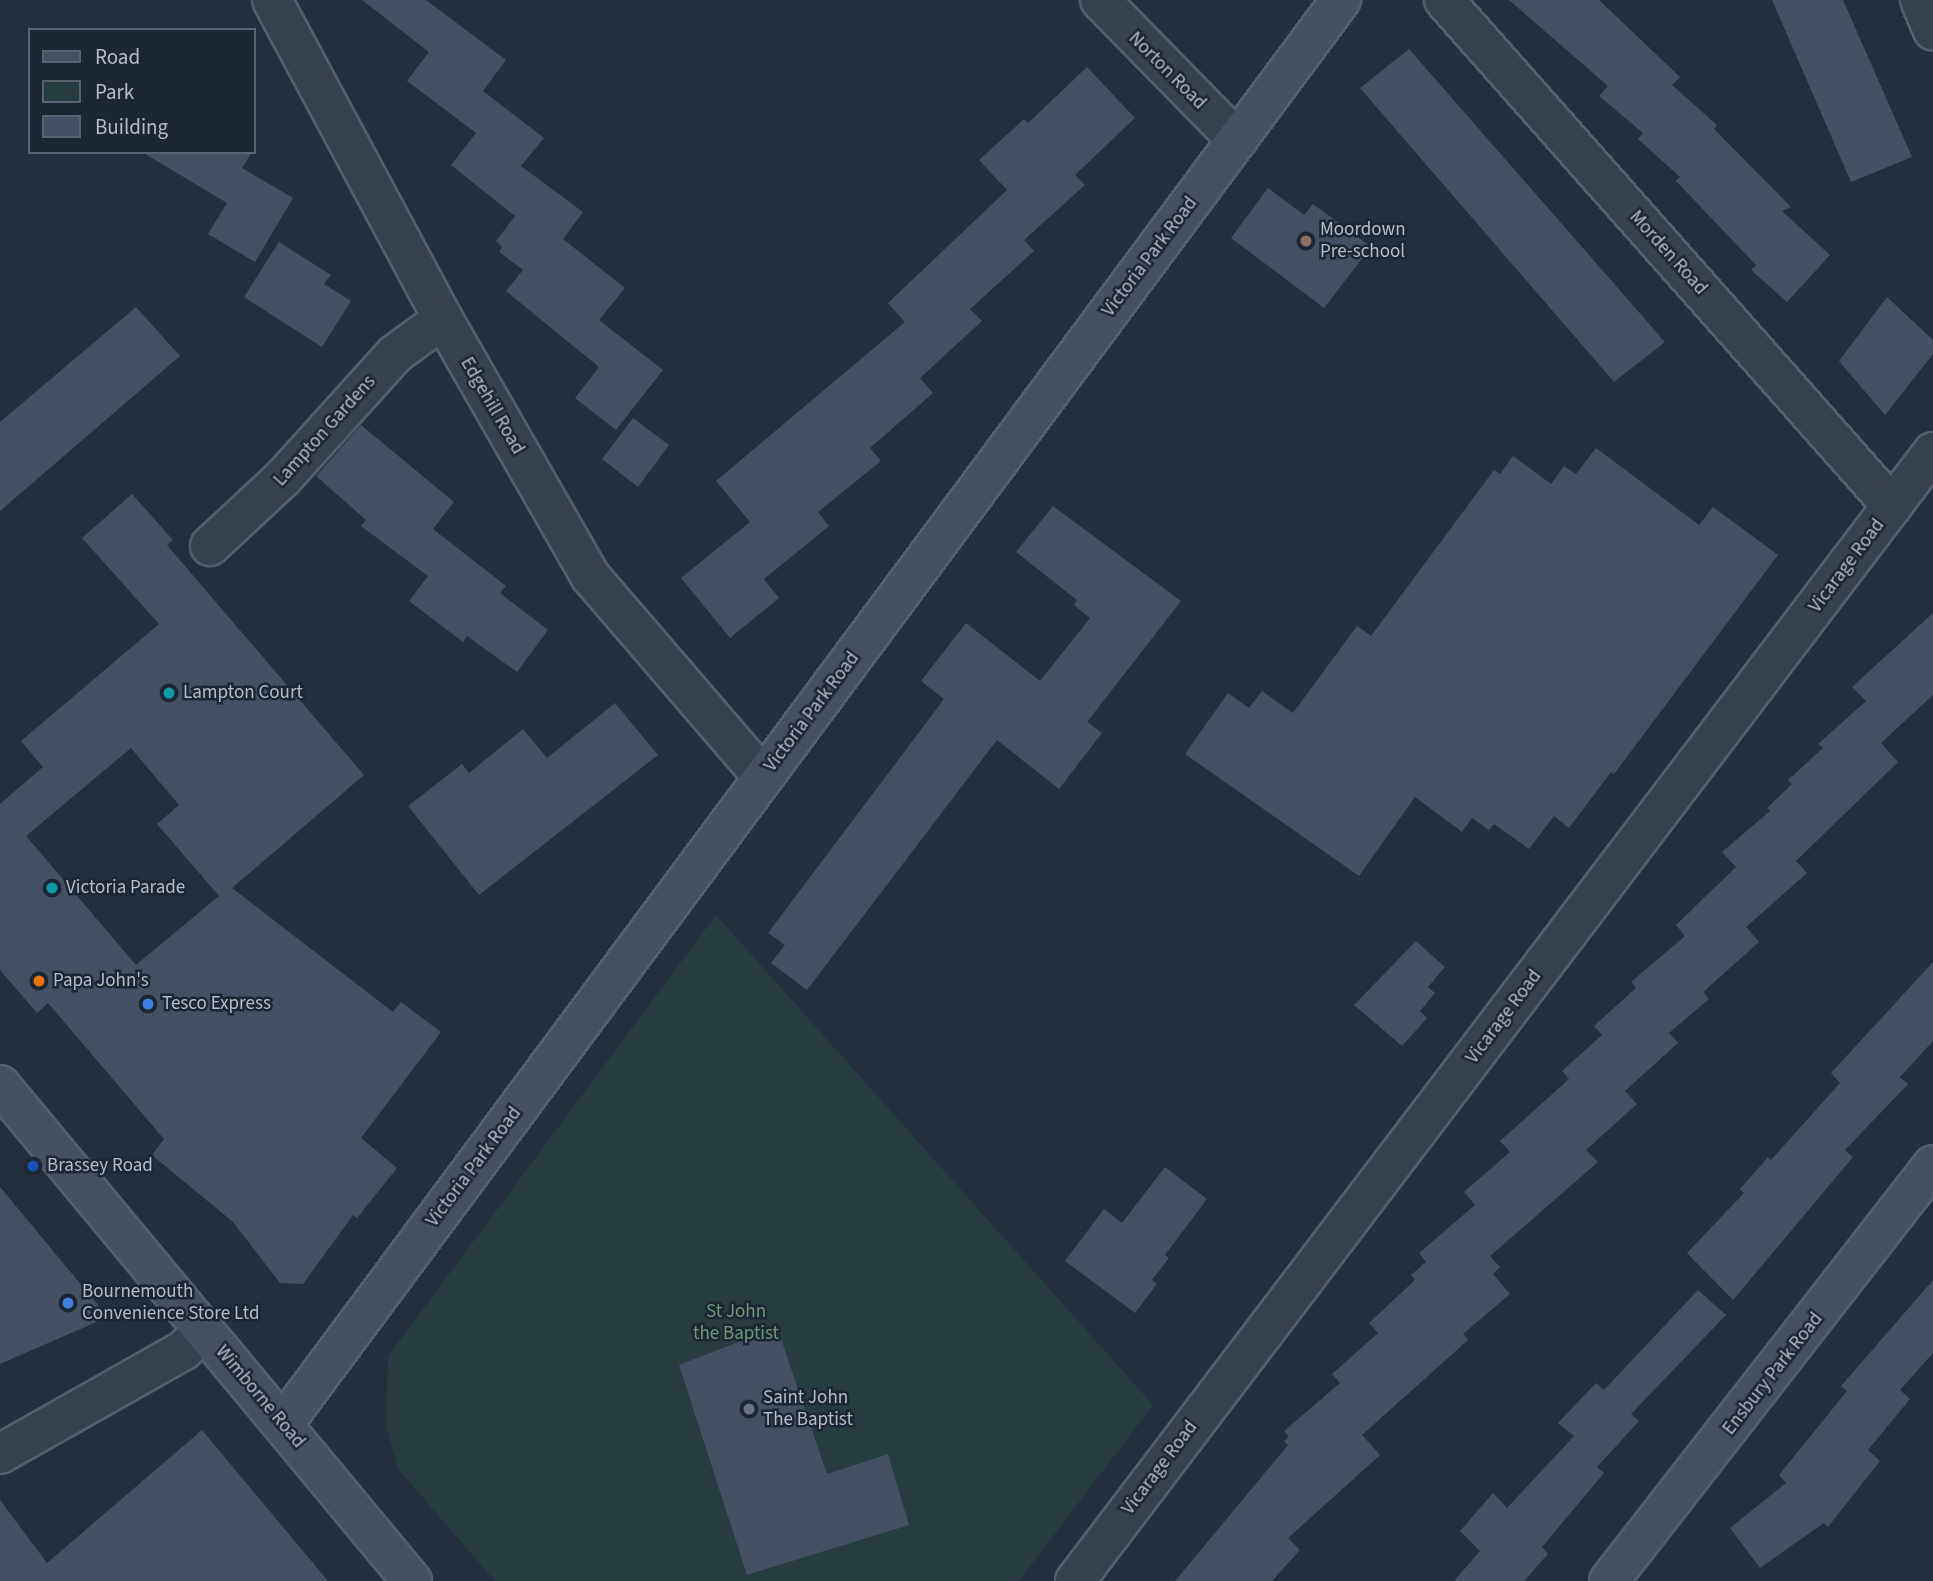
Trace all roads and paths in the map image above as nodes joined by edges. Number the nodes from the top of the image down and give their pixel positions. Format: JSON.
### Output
{"nodes":[{"id":1,"x":272,"y":0,"type":"edge"},
{"id":2,"x":1100,"y":0,"type":"edge"},
{"id":3,"x":1340,"y":0,"type":"edge"},
{"id":4,"x":1444,"y":0,"type":"edge"},
{"id":5,"x":1920,"y":0,"type":"edge"},
{"id":6,"x":1933,"y":30,"type":"edge"},
{"id":7,"x":1237,"y":140,"type":"junction"},
{"id":8,"x":443,"y":319,"type":"junction"},
{"id":9,"x":1933,"y":452,"type":"edge"},
{"id":10,"x":1892,"y":506,"type":"junction"},
{"id":11,"x":210,"y":546,"type":"dead end"},
{"id":12,"x":763,"y":777,"type":"junction"},
{"id":13,"x":0,"y":1085,"type":"edge"},
{"id":14,"x":1933,"y":1165,"type":"edge"},
{"id":15,"x":204,"y":1329,"type":"junction"},
{"id":16,"x":284,"y":1423,"type":"junction"},
{"id":17,"x":0,"y":1454,"type":"edge"},
{"id":18,"x":412,"y":1581,"type":"edge"},
{"id":19,"x":1075,"y":1581,"type":"edge"},
{"id":20,"x":1609,"y":1581,"type":"edge"}],
"edges":[{"from":1,"to":8,"type":"street","name":"Edgehill Road"},
{"from":2,"to":7,"type":"street","name":"Norton Road"},
{"from":3,"to":7,"type":"street","name":"Victoria Park Road"},
{"from":4,"to":10,"type":"street","name":"Morden Road"},
{"from":5,"to":6,"type":"street"},
{"from":7,"to":12,"type":"street","name":"Victoria Park Road"},
{"from":8,"to":11,"type":"street","name":"Lampton Gardens"},
{"from":8,"to":12,"type":"street","name":"Edgehill Road"},
{"from":9,"to":10,"type":"street","name":"Vicarage Road"},
{"from":10,"to":19,"type":"street","name":"Vicarage Road"},
{"from":12,"to":16,"type":"street","name":"Victoria Park Road"},
{"from":13,"to":15,"type":"street","name":"Wimborne Road"},
{"from":14,"to":20,"type":"street","name":"Ensbury Park Road"},
{"from":15,"to":16,"type":"street","name":"Wimborne Road"},
{"from":15,"to":17,"type":"street"},
{"from":16,"to":18,"type":"street","name":"Wimborne Road"}]}
